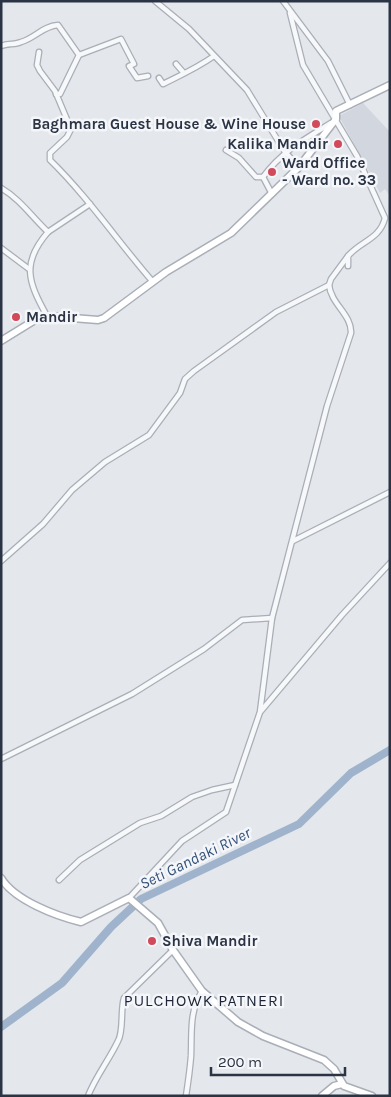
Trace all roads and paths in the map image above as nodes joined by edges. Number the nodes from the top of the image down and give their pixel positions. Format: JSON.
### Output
{"nodes":[{"id":1,"x":155,"y":1,"type":"edge"},
{"id":2,"x":284,"y":1,"type":"edge"},
{"id":3,"x":290,"y":12,"type":"junction"},
{"id":4,"x":1,"y":46,"type":"edge"},
{"id":5,"x":39,"y":52,"type":"dead end"},
{"id":6,"x":79,"y":55,"type":"junction"},
{"id":7,"x":214,"y":56,"type":"junction"},
{"id":8,"x":176,"y":64,"type":"dead end"},
{"id":9,"x":183,"y":72,"type":"junction"},
{"id":10,"x":148,"y":76,"type":"dead end"},
{"id":11,"x":159,"y":78,"type":"dead end"},
{"id":12,"x":390,"y":85,"type":"edge"},
{"id":13,"x":56,"y":94,"type":"junction"},
{"id":14,"x":350,"y":105,"type":"junction"},
{"id":15,"x":336,"y":120,"type":"junction"},
{"id":16,"x":226,"y":150,"type":"dead end"},
{"id":17,"x":285,"y":152,"type":"junction"},
{"id":18,"x":299,"y":167,"type":"junction"},
{"id":19,"x":263,"y":177,"type":"junction"},
{"id":20,"x":1,"y":188,"type":"edge"},
{"id":21,"x":272,"y":195,"type":"junction"},
{"id":22,"x":90,"y":204,"type":"junction"},
{"id":23,"x":48,"y":232,"type":"junction"},
{"id":24,"x":1,"y":248,"type":"edge"},
{"id":25,"x":348,"y":256,"type":"junction"},
{"id":26,"x":348,"y":266,"type":"dead end"},
{"id":27,"x":29,"y":269,"type":"junction"},
{"id":28,"x":153,"y":282,"type":"junction"},
{"id":29,"x":329,"y":286,"type":"junction"},
{"id":30,"x":47,"y":316,"type":"junction"},
{"id":31,"x":1,"y":342,"type":"edge"},
{"id":32,"x":390,"y":492,"type":"edge"},
{"id":33,"x":293,"y":541,"type":"junction"},
{"id":34,"x":1,"y":560,"type":"edge"},
{"id":35,"x":390,"y":563,"type":"edge"},
{"id":36,"x":272,"y":618,"type":"junction"},
{"id":37,"x":260,"y":712,"type":"junction"},
{"id":38,"x":1,"y":759,"type":"edge"},
{"id":39,"x":235,"y":785,"type":"junction"},
{"id":40,"x":1,"y":878,"type":"edge"},
{"id":41,"x":59,"y":880,"type":"dead end"},
{"id":42,"x":129,"y":898,"type":"junction"},
{"id":43,"x":173,"y":950,"type":"junction"},
{"id":44,"x":202,"y":991,"type":"junction"},
{"id":45,"x":342,"y":1084,"type":"junction"},
{"id":46,"x":358,"y":1094,"type":"edge"},
{"id":47,"x":88,"y":1096,"type":"edge"},
{"id":48,"x":186,"y":1096,"type":"edge"},
{"id":49,"x":322,"y":1096,"type":"edge"},
{"id":50,"x":372,"y":1096,"type":"edge"}],
"edges":[{"from":1,"to":7,"type":"street"},
{"from":2,"to":3,"type":"street"},
{"from":3,"to":14,"type":"street"},
{"from":3,"to":15,"type":"street"},
{"from":4,"to":6,"type":"street"},
{"from":5,"to":13,"type":"street"},
{"from":6,"to":10,"type":"street"},
{"from":6,"to":13,"type":"street"},
{"from":7,"to":9,"type":"street"},
{"from":7,"to":17,"type":"street"},
{"from":8,"to":9,"type":"street"},
{"from":9,"to":11,"type":"street"},
{"from":12,"to":14,"type":"main road"},
{"from":13,"to":22,"type":"street"},
{"from":14,"to":15,"type":"main road"},
{"from":15,"to":17,"type":"street"},
{"from":15,"to":18,"type":"main road"},
{"from":15,"to":25,"type":"street"},
{"from":16,"to":19,"type":"street"},
{"from":17,"to":18,"type":"street"},
{"from":17,"to":19,"type":"street"},
{"from":18,"to":21,"type":"main road"},
{"from":19,"to":21,"type":"street"},
{"from":20,"to":23,"type":"street"},
{"from":21,"to":28,"type":"main road"},
{"from":22,"to":23,"type":"street"},
{"from":22,"to":28,"type":"street"},
{"from":23,"to":27,"type":"street"},
{"from":24,"to":27,"type":"street"},
{"from":25,"to":26,"type":"street"},
{"from":25,"to":29,"type":"street"},
{"from":27,"to":30,"type":"street"},
{"from":28,"to":30,"type":"main road"},
{"from":29,"to":33,"type":"street"},
{"from":29,"to":34,"type":"street"},
{"from":30,"to":31,"type":"main road"},
{"from":32,"to":33,"type":"street"},
{"from":33,"to":36,"type":"street"},
{"from":35,"to":37,"type":"street"},
{"from":36,"to":37,"type":"street"},
{"from":36,"to":38,"type":"street"},
{"from":37,"to":39,"type":"street"},
{"from":39,"to":41,"type":"street"},
{"from":39,"to":42,"type":"street"},
{"from":40,"to":42,"type":"main road"},
{"from":42,"to":43,"type":"main road"},
{"from":43,"to":44,"type":"main road"},
{"from":43,"to":47,"type":"street"},
{"from":44,"to":45,"type":"main road"},
{"from":44,"to":48,"type":"street"},
{"from":45,"to":46,"type":"main road"},
{"from":45,"to":49,"type":"main road"},
{"from":46,"to":50,"type":"main road"}]}
